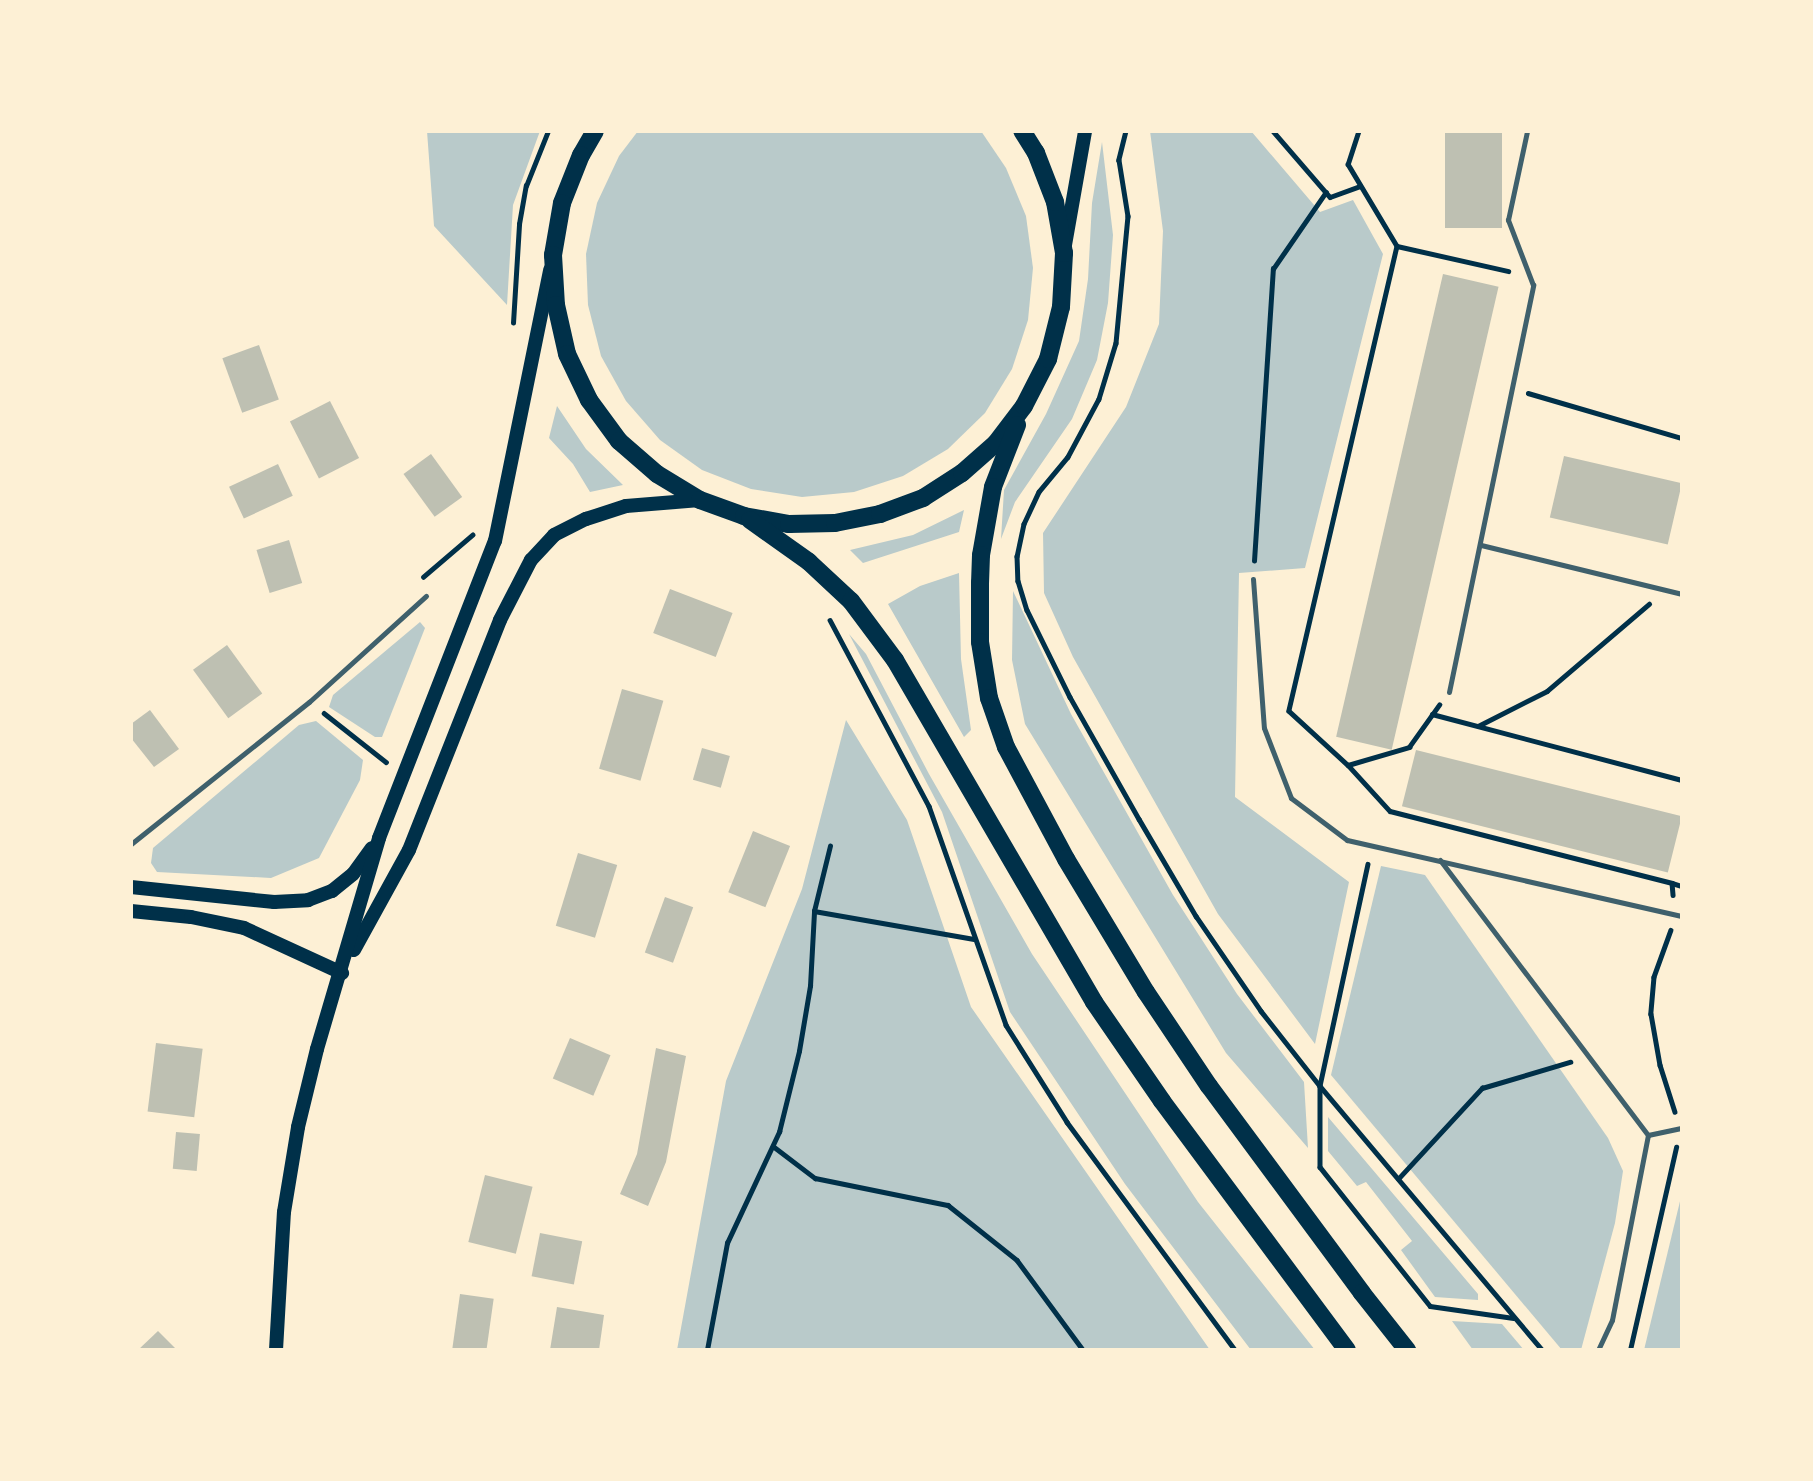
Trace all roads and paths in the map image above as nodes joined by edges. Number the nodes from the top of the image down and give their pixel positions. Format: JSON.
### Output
{"nodes":[{"id":1,"x":548,"y":131,"type":"edge"},
{"id":2,"x":595,"y":131,"type":"edge"},
{"id":3,"x":1022,"y":131,"type":"edge"},
{"id":4,"x":1085,"y":131,"type":"edge"},
{"id":5,"x":1126,"y":131,"type":"edge"},
{"id":6,"x":1273,"y":131,"type":"edge"},
{"id":7,"x":1359,"y":131,"type":"edge"},
{"id":8,"x":1527,"y":131,"type":"edge"},
{"id":9,"x":1360,"y":186,"type":"junction"},
{"id":10,"x":1326,"y":192,"type":"junction"},
{"id":11,"x":1396,"y":246,"type":"junction"},
{"id":12,"x":1063,"y":253,"type":"junction"},
{"id":13,"x":553,"y":255,"type":"junction"},
{"id":14,"x":1530,"y":276,"type":"junction"},
{"id":15,"x":513,"y":329,"type":"dead end"},
{"id":16,"x":1512,"y":388,"type":"junction"},
{"id":17,"x":1024,"y":407,"type":"junction"},
{"id":18,"x":1682,"y":438,"type":"edge"},
{"id":19,"x":700,"y":500,"type":"junction"},
{"id":20,"x":744,"y":516,"type":"junction"},
{"id":21,"x":1481,"y":545,"type":"junction"},
{"id":22,"x":1253,"y":579,"type":"joint"},
{"id":23,"x":1665,"y":590,"type":"junction"},
{"id":24,"x":1682,"y":594,"type":"edge"},
{"id":25,"x":426,"y":596,"type":"dead end"},
{"id":26,"x":830,"y":620,"type":"dead end"},
{"id":27,"x":1449,"y":692,"type":"joint"},
{"id":28,"x":309,"y":702,"type":"junction"},
{"id":29,"x":1433,"y":714,"type":"junction"},
{"id":30,"x":1478,"y":726,"type":"junction"},
{"id":31,"x":387,"y":762,"type":"dead end"},
{"id":32,"x":1348,"y":765,"type":"junction"},
{"id":33,"x":1682,"y":780,"type":"edge"},
{"id":34,"x":379,"y":838,"type":"junction"},
{"id":35,"x":131,"y":844,"type":"edge"},
{"id":36,"x":830,"y":846,"type":"dead end"},
{"id":37,"x":1371,"y":846,"type":"junction"},
{"id":38,"x":1440,"y":860,"type":"junction"},
{"id":39,"x":1672,"y":883,"type":"junction"},
{"id":40,"x":1682,"y":886,"type":"edge"},
{"id":41,"x":131,"y":887,"type":"edge"},
{"id":42,"x":131,"y":911,"type":"edge"},
{"id":43,"x":814,"y":911,"type":"junction"},
{"id":44,"x":1679,"y":916,"type":"edge"},
{"id":45,"x":974,"y":939,"type":"junction"},
{"id":46,"x":342,"y":973,"type":"junction"},
{"id":47,"x":1588,"y":1056,"type":"junction"},
{"id":48,"x":1320,"y":1086,"type":"junction"},
{"id":49,"x":1681,"y":1128,"type":"edge"},
{"id":50,"x":1648,"y":1135,"type":"junction"},
{"id":51,"x":773,"y":1146,"type":"junction"},
{"id":52,"x":1398,"y":1179,"type":"junction"},
{"id":53,"x":1514,"y":1318,"type":"junction"},
{"id":54,"x":276,"y":1350,"type":"edge"},
{"id":55,"x":707,"y":1350,"type":"edge"},
{"id":56,"x":1083,"y":1350,"type":"edge"},
{"id":57,"x":1235,"y":1350,"type":"edge"},
{"id":58,"x":1347,"y":1350,"type":"edge"},
{"id":59,"x":1408,"y":1350,"type":"edge"},
{"id":60,"x":1542,"y":1350,"type":"edge"},
{"id":61,"x":1598,"y":1350,"type":"edge"},
{"id":62,"x":1630,"y":1350,"type":"edge"}],
"edges":[{"from":1,"to":15,"type":"path"},
{"from":2,"to":13,"type":"main road"},
{"from":3,"to":12,"type":"main road"},
{"from":4,"to":12,"type":"main road"},
{"from":5,"to":48,"type":"path"},
{"from":6,"to":10,"type":"path"},
{"from":7,"to":9,"type":"path"},
{"from":8,"to":14,"type":"lane"},
{"from":9,"to":10,"type":"path"},
{"from":9,"to":11,"type":"path"},
{"from":10,"to":22,"type":"path"},
{"from":11,"to":14,"type":"path"},
{"from":11,"to":32,"type":"path"},
{"from":12,"to":17,"type":"main road"},
{"from":13,"to":19,"type":"main road"},
{"from":13,"to":34,"type":"main road"},
{"from":14,"to":16,"type":"lane"},
{"from":16,"to":18,"type":"path"},
{"from":16,"to":21,"type":"lane"},
{"from":17,"to":20,"type":"main road"},
{"from":17,"to":59,"type":"main road"},
{"from":19,"to":20,"type":"main road"},
{"from":19,"to":46,"type":"main road"},
{"from":20,"to":58,"type":"main road"},
{"from":21,"to":23,"type":"lane"},
{"from":21,"to":27,"type":"lane"},
{"from":22,"to":37,"type":"lane"},
{"from":23,"to":24,"type":"lane"},
{"from":23,"to":30,"type":"path"},
{"from":25,"to":28,"type":"lane"},
{"from":26,"to":45,"type":"path"},
{"from":27,"to":29,"type":"path"},
{"from":28,"to":31,"type":"path"},
{"from":28,"to":35,"type":"lane"},
{"from":29,"to":30,"type":"path"},
{"from":29,"to":32,"type":"path"},
{"from":30,"to":33,"type":"path"},
{"from":32,"to":39,"type":"path"},
{"from":34,"to":41,"type":"main road"},
{"from":34,"to":46,"type":"main road"},
{"from":36,"to":43,"type":"path"},
{"from":37,"to":38,"type":"lane"},
{"from":37,"to":48,"type":"path"},
{"from":38,"to":44,"type":"lane"},
{"from":38,"to":47,"type":"lane"},
{"from":39,"to":40,"type":"path"},
{"from":39,"to":44,"type":"path"},
{"from":42,"to":46,"type":"main road"},
{"from":43,"to":45,"type":"path"},
{"from":43,"to":51,"type":"path"},
{"from":44,"to":49,"type":"path"},
{"from":45,"to":57,"type":"path"},
{"from":46,"to":54,"type":"main road"},
{"from":47,"to":50,"type":"lane"},
{"from":47,"to":52,"type":"path"},
{"from":48,"to":52,"type":"path"},
{"from":48,"to":53,"type":"path"},
{"from":49,"to":50,"type":"lane"},
{"from":49,"to":62,"type":"path"},
{"from":50,"to":61,"type":"lane"},
{"from":51,"to":55,"type":"path"},
{"from":51,"to":56,"type":"path"},
{"from":52,"to":53,"type":"path"},
{"from":53,"to":60,"type":"path"}]}
